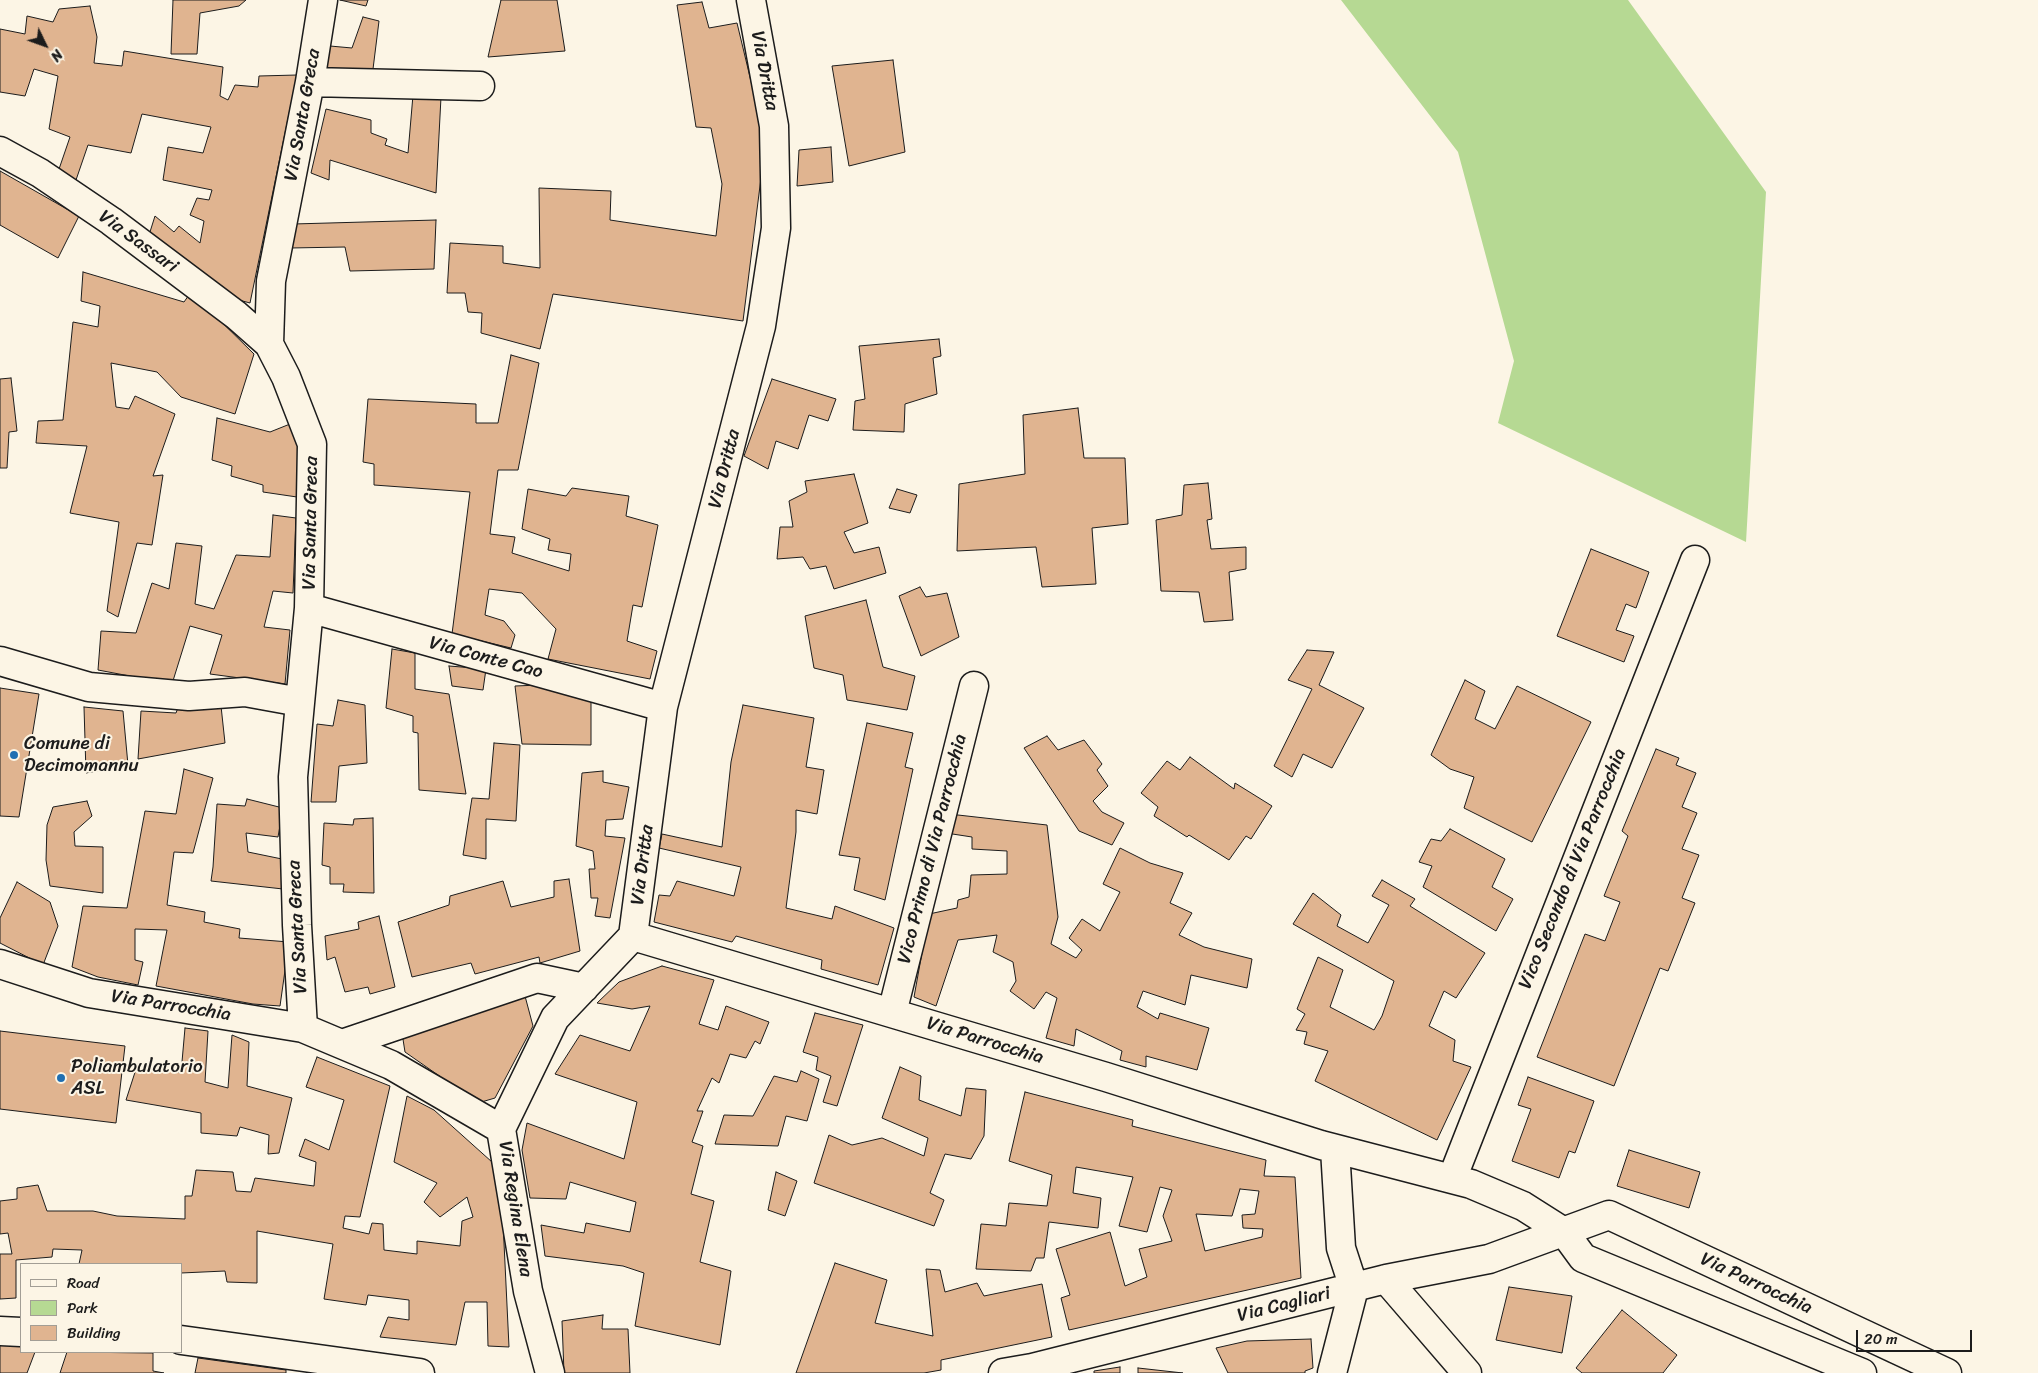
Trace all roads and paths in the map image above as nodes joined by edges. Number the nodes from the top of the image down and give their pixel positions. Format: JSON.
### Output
{"nodes":[{"id":1,"x":323,"y":0,"type":"edge"},
{"id":2,"x":751,"y":0,"type":"edge"},
{"id":3,"x":310,"y":82,"type":"junction"},
{"id":4,"x":480,"y":86,"type":"dead end"},
{"id":5,"x":0,"y":151,"type":"edge"},
{"id":6,"x":269,"y":344,"type":"junction"},
{"id":7,"x":1695,"y":560,"type":"dead end"},
{"id":8,"x":309,"y":608,"type":"junction"},
{"id":9,"x":0,"y":661,"type":"edge"},
{"id":10,"x":974,"y":686,"type":"dead end"},
{"id":11,"x":300,"y":702,"type":"junction"},
{"id":12,"x":663,"y":707,"type":"junction"},
{"id":13,"x":633,"y":936,"type":"junction"},
{"id":14,"x":0,"y":964,"type":"edge"},
{"id":15,"x":584,"y":988,"type":"junction"},
{"id":16,"x":892,"y":1013,"type":"junction"},
{"id":17,"x":303,"y":1028,"type":"junction"},
{"id":18,"x":342,"y":1044,"type":"junction"},
{"id":19,"x":502,"y":1129,"type":"junction"},
{"id":20,"x":1335,"y":1149,"type":"junction"},
{"id":21,"x":1452,"y":1179,"type":"junction"},
{"id":22,"x":1564,"y":1232,"type":"junction"},
{"id":23,"x":1386,"y":1278,"type":"junction"},
{"id":24,"x":1354,"y":1288,"type":"junction"},
{"id":25,"x":0,"y":1331,"type":"edge"},
{"id":26,"x":20,"y":1332,"type":"edge"},
{"id":27,"x":182,"y":1340,"type":"edge"},
{"id":28,"x":420,"y":1373,"type":"edge"},
{"id":29,"x":550,"y":1373,"type":"edge"},
{"id":30,"x":1003,"y":1373,"type":"edge"},
{"id":31,"x":1332,"y":1373,"type":"edge"},
{"id":32,"x":1467,"y":1373,"type":"edge"},
{"id":33,"x":1862,"y":1373,"type":"edge"},
{"id":34,"x":1947,"y":1373,"type":"edge"}],
"edges":[{"from":1,"to":3,"type":"street","name":"Via Santa Greca"},
{"from":2,"to":12,"type":"street","name":"Via Dritta"},
{"from":3,"to":4,"type":"street"},
{"from":3,"to":6,"type":"street","name":"Via Santa Greca"},
{"from":5,"to":6,"type":"street","name":"Via Sassari"},
{"from":6,"to":8,"type":"street","name":"Via Santa Greca"},
{"from":7,"to":21,"type":"street","name":"Vico Secondo di Via Parrocchia"},
{"from":8,"to":11,"type":"street","name":"Via Santa Greca"},
{"from":8,"to":12,"type":"street","name":"Via Conte Cao"},
{"from":9,"to":11,"type":"street"},
{"from":10,"to":16,"type":"street","name":"Vico Primo di Via Parrocchia"},
{"from":11,"to":17,"type":"street","name":"Via Santa Greca"},
{"from":12,"to":13,"type":"street","name":"Via Dritta"},
{"from":13,"to":15,"type":"street","name":"Via Regina Elena"},
{"from":13,"to":16,"type":"street","name":"Via Parrocchia"},
{"from":14,"to":17,"type":"street","name":"Via Parrocchia"},
{"from":15,"to":18,"type":"street"},
{"from":15,"to":19,"type":"street","name":"Via Regina Elena"},
{"from":16,"to":20,"type":"street","name":"Via Parrocchia"},
{"from":17,"to":18,"type":"street","name":"Via Parrocchia"},
{"from":18,"to":19,"type":"street","name":"Via Parrocchia"},
{"from":19,"to":29,"type":"street","name":"Via Regina Elena"},
{"from":20,"to":21,"type":"street","name":"Via Parrocchia"},
{"from":20,"to":24,"type":"street"},
{"from":21,"to":22,"type":"street","name":"Via Parrocchia"},
{"from":22,"to":23,"type":"street","name":"Via Cagliari"},
{"from":22,"to":33,"type":"street","name":"Via Parrocchia"},
{"from":22,"to":34,"type":"street","name":"Via Parrocchia"},
{"from":23,"to":24,"type":"street","name":"Via Cagliari"},
{"from":23,"to":32,"type":"street"},
{"from":24,"to":30,"type":"street","name":"Via Cagliari"},
{"from":24,"to":31,"type":"street"},
{"from":25,"to":26,"type":"street"},
{"from":27,"to":28,"type":"street"}]}
